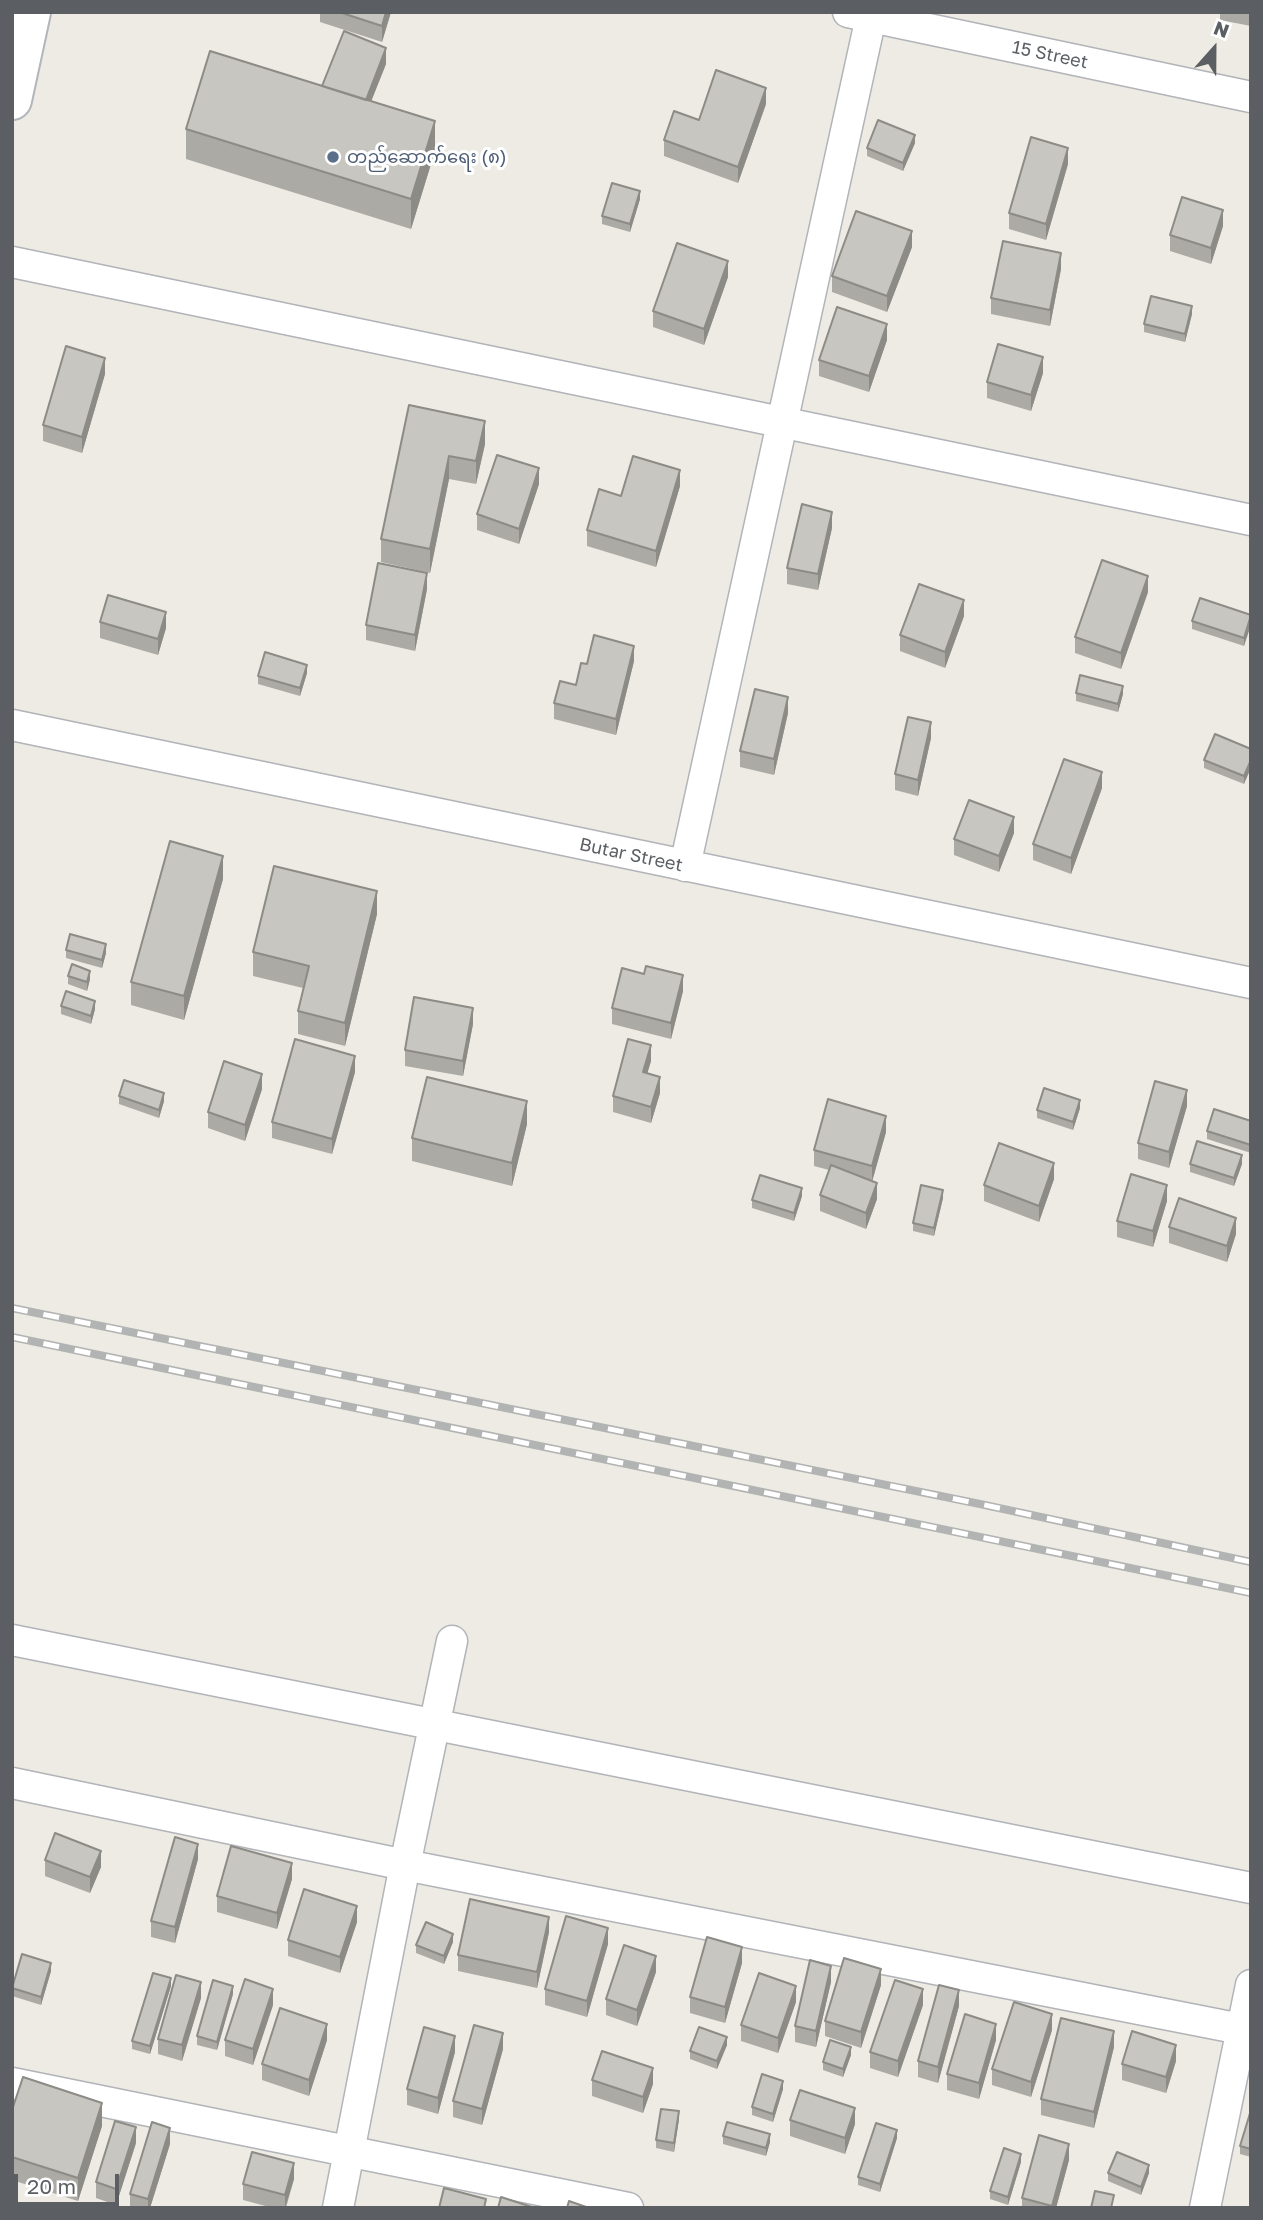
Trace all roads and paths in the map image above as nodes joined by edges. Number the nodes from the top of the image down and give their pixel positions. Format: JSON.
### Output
{"nodes":[{"id":1,"x":31,"y":12,"type":"edge"},
{"id":2,"x":860,"y":15,"type":"edge"},
{"id":3,"x":1251,"y":97,"type":"edge"},
{"id":4,"x":12,"y":100,"type":"edge"},
{"id":5,"x":12,"y":262,"type":"edge"},
{"id":6,"x":782,"y":422,"type":"junction"},
{"id":7,"x":1251,"y":520,"type":"edge"},
{"id":8,"x":12,"y":725,"type":"edge"},
{"id":9,"x":685,"y":866,"type":"junction"},
{"id":10,"x":1251,"y":983,"type":"edge"},
{"id":11,"x":12,"y":1640,"type":"edge"},
{"id":12,"x":452,"y":1641,"type":"dead end"},
{"id":13,"x":434,"y":1725,"type":"junction"},
{"id":14,"x":12,"y":1783,"type":"edge"},
{"id":15,"x":405,"y":1866,"type":"junction"},
{"id":16,"x":1251,"y":1888,"type":"edge"},
{"id":17,"x":1251,"y":1985,"type":"edge"},
{"id":18,"x":1246,"y":2030,"type":"edge"},
{"id":19,"x":12,"y":2083,"type":"edge"},
{"id":20,"x":349,"y":2152,"type":"junction"},
{"id":21,"x":338,"y":2208,"type":"edge"},
{"id":22,"x":628,"y":2208,"type":"edge"},
{"id":23,"x":1205,"y":2208,"type":"edge"}],
"edges":[{"from":1,"to":4,"type":"street"},
{"from":2,"to":3,"type":"street","name":"15 Street"},
{"from":2,"to":6,"type":"street"},
{"from":5,"to":6,"type":"street"},
{"from":6,"to":7,"type":"street"},
{"from":6,"to":9,"type":"street"},
{"from":8,"to":9,"type":"street","name":"Butar Street"},
{"from":9,"to":10,"type":"street","name":"Butar Street"},
{"from":11,"to":13,"type":"street"},
{"from":12,"to":13,"type":"street"},
{"from":13,"to":15,"type":"street"},
{"from":13,"to":16,"type":"street"},
{"from":14,"to":15,"type":"street"},
{"from":15,"to":18,"type":"street"},
{"from":15,"to":20,"type":"street"},
{"from":17,"to":18,"type":"street"},
{"from":18,"to":23,"type":"street"},
{"from":19,"to":20,"type":"street"},
{"from":20,"to":21,"type":"street"},
{"from":20,"to":22,"type":"street"}]}
